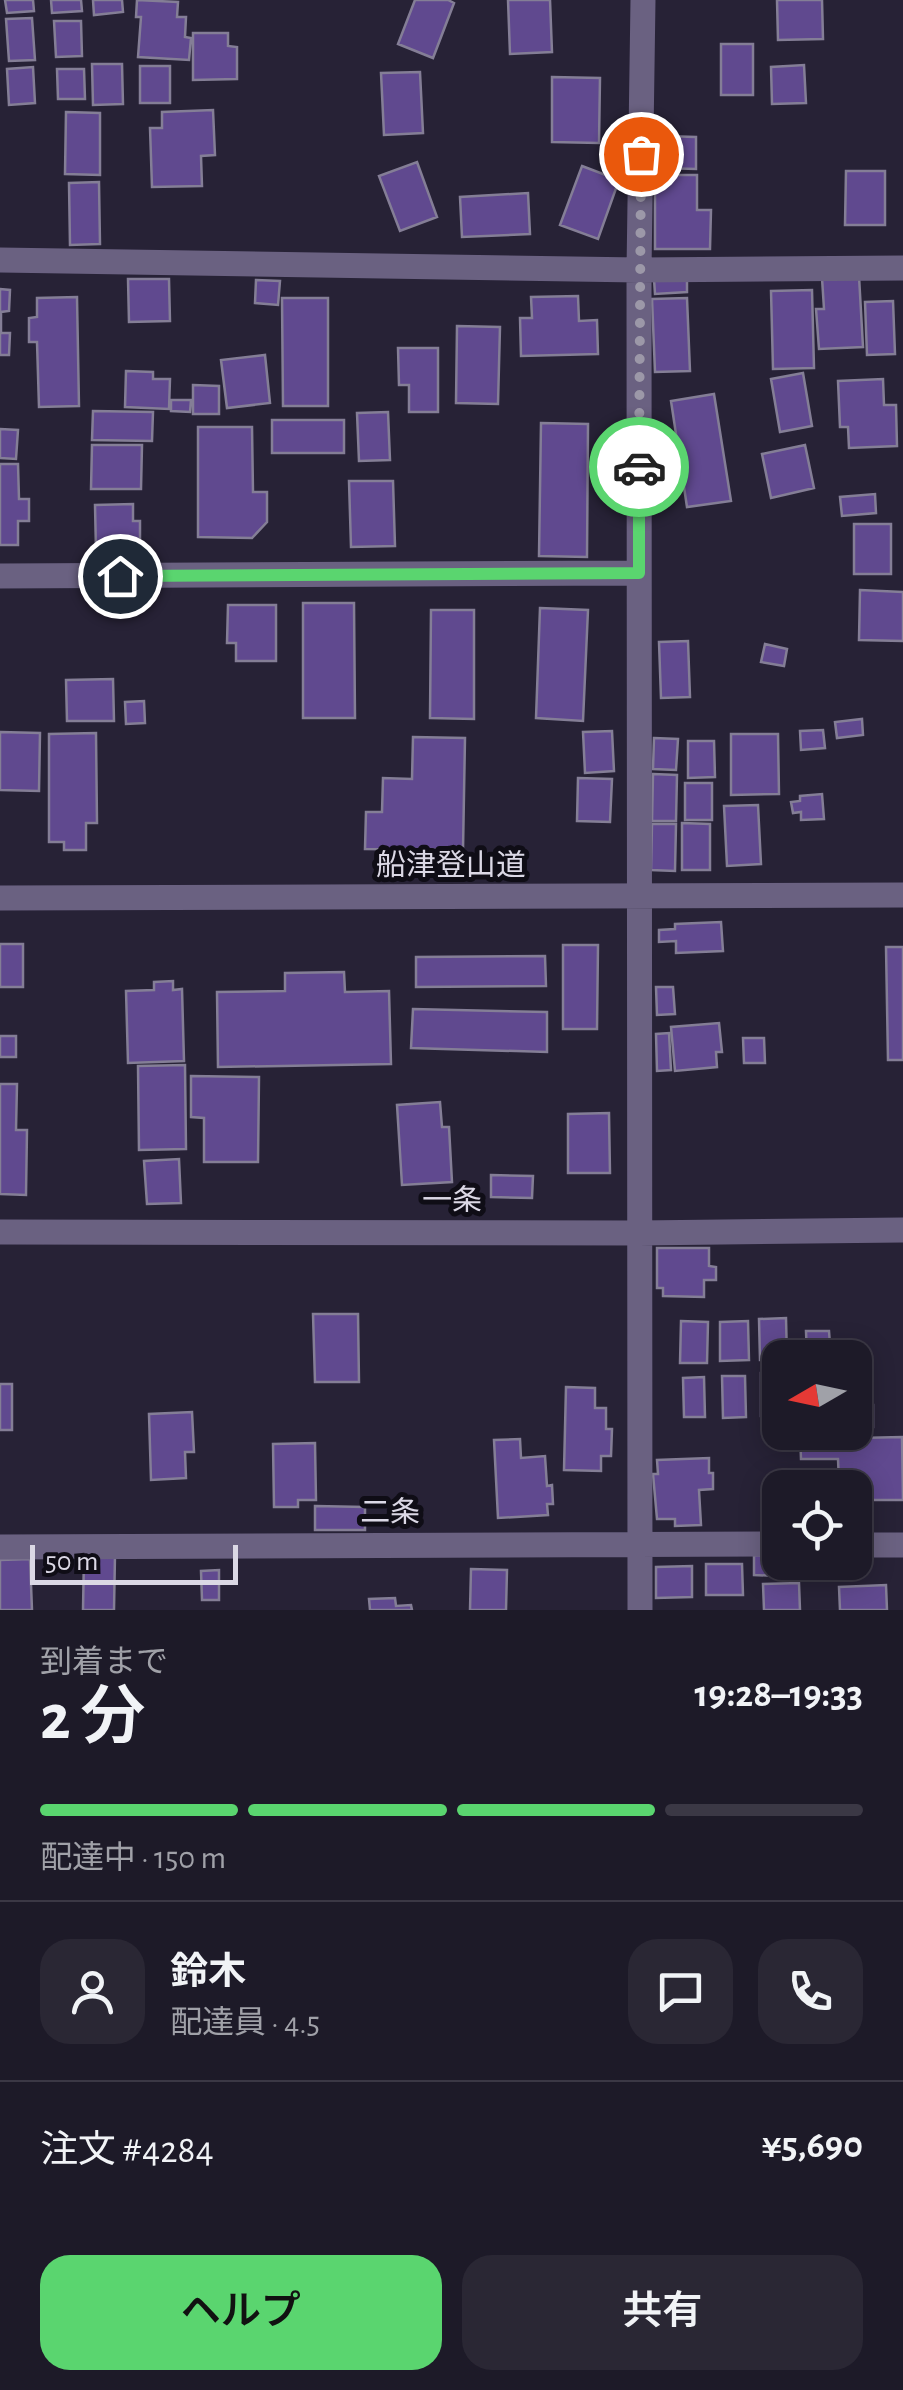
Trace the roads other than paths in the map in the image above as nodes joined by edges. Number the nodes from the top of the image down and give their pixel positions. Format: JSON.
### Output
{"nodes":[{"id":1,"x":643,"y":0,"type":"edge"},
{"id":2,"x":0,"y":260,"type":"edge"},
{"id":3,"x":903,"y":268,"type":"edge"},
{"id":4,"x":639,"y":270,"type":"junction"},
{"id":5,"x":639,"y":573,"type":"junction"},
{"id":6,"x":0,"y":576,"type":"edge"},
{"id":7,"x":903,"y":896,"type":"edge"},
{"id":8,"x":638,"y":897,"type":"junction"},
{"id":9,"x":0,"y":898,"type":"edge"},
{"id":10,"x":903,"y":1230,"type":"edge"},
{"id":11,"x":0,"y":1232,"type":"edge"},
{"id":12,"x":639,"y":1233,"type":"junction"},
{"id":13,"x":640,"y":1544,"type":"junction"},
{"id":14,"x":762,"y":1544,"type":"edge"},
{"id":15,"x":872,"y":1545,"type":"edge"},
{"id":16,"x":903,"y":1545,"type":"edge"},
{"id":17,"x":0,"y":1546,"type":"edge"},
{"id":18,"x":640,"y":1610,"type":"edge"}],
"edges":[{"from":1,"to":4,"type":"street"},
{"from":2,"to":4,"type":"street"},
{"from":3,"to":4,"type":"street"},
{"from":4,"to":5,"type":"street"},
{"from":5,"to":6,"type":"street"},
{"from":5,"to":8,"type":"street"},
{"from":7,"to":8,"type":"street","name":"船津登山道"},
{"from":8,"to":9,"type":"street","name":"船津登山道"},
{"from":8,"to":12,"type":"street"},
{"from":10,"to":12,"type":"street","name":"一条"},
{"from":11,"to":12,"type":"street","name":"一条"},
{"from":12,"to":13,"type":"street"},
{"from":13,"to":14,"type":"street","name":"二条"},
{"from":13,"to":17,"type":"street","name":"二条"},
{"from":13,"to":18,"type":"street"},
{"from":15,"to":16,"type":"street"}]}
